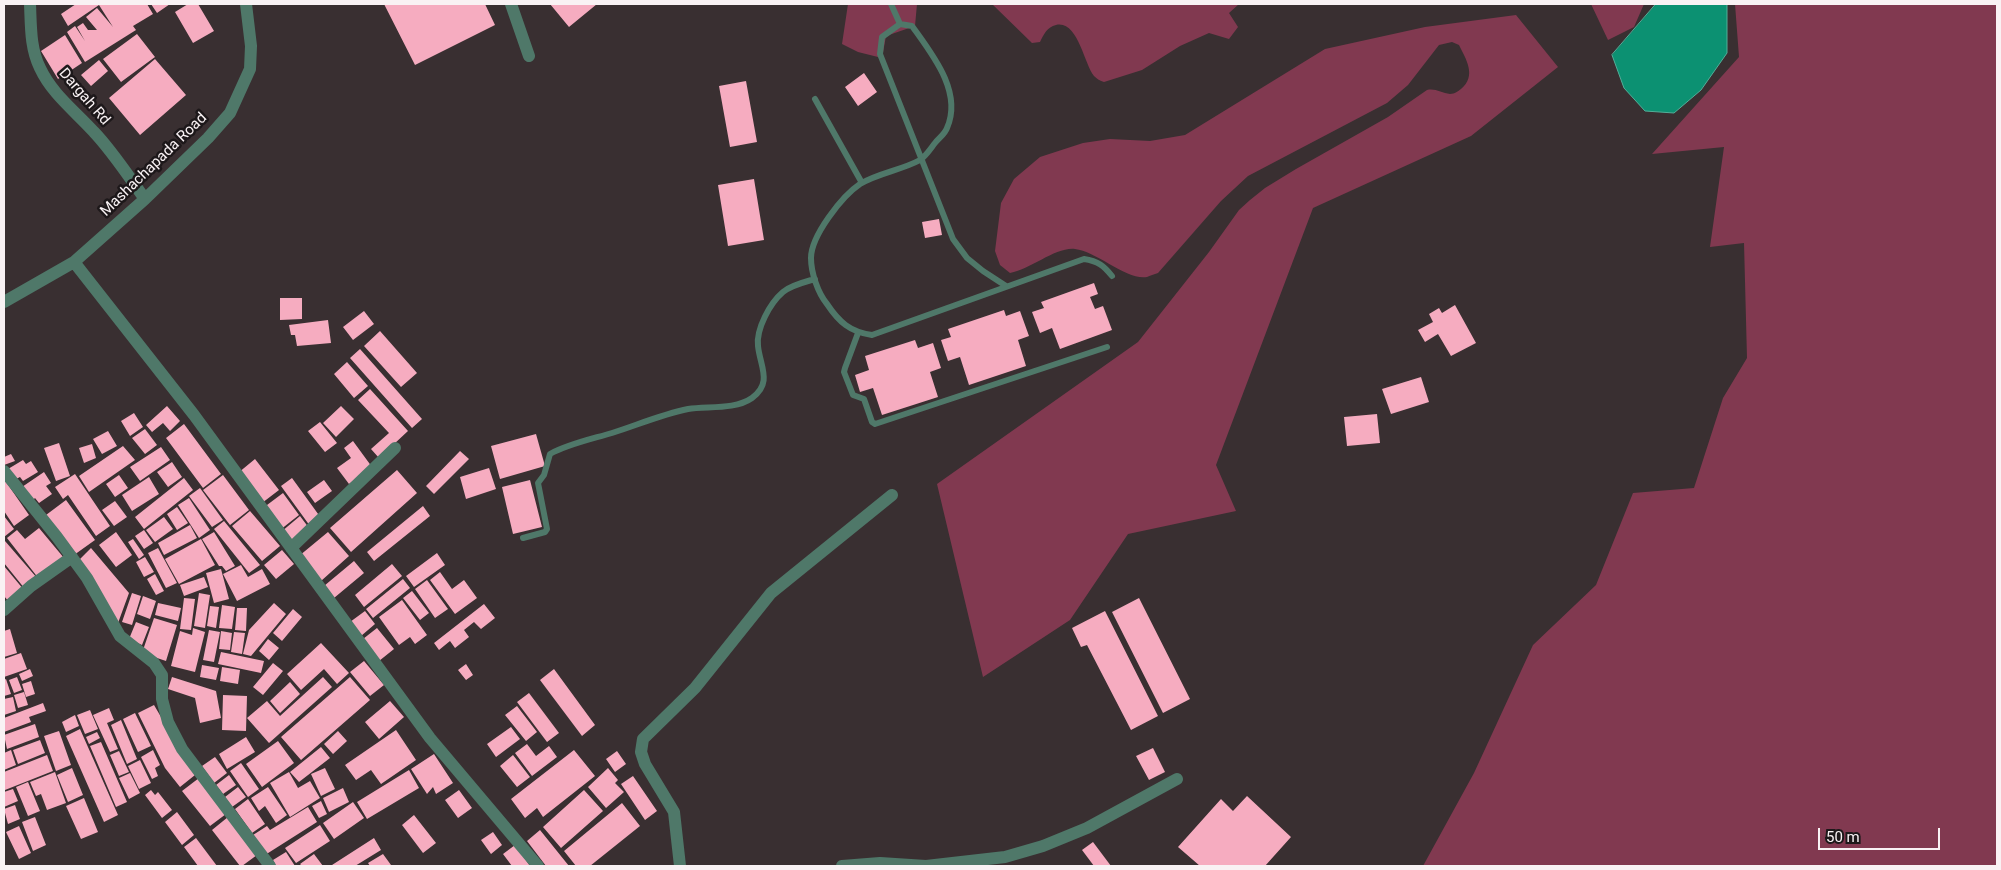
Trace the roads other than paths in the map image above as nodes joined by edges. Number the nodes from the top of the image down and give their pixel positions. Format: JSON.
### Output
{"nodes":[{"id":1,"x":30,"y":4,"type":"edge"},
{"id":2,"x":246,"y":4,"type":"edge"},
{"id":3,"x":511,"y":4,"type":"edge"},
{"id":4,"x":891,"y":4,"type":"edge"},
{"id":5,"x":900,"y":24,"type":"junction"},
{"id":6,"x":530,"y":56,"type":"dead end"},
{"id":7,"x":815,"y":99,"type":"dead end"},
{"id":8,"x":922,"y":159,"type":"junction"},
{"id":9,"x":862,"y":183,"type":"junction"},
{"id":10,"x":145,"y":199,"type":"junction"},
{"id":11,"x":74,"y":262,"type":"junction"},
{"id":12,"x":1112,"y":276,"type":"dead end"},
{"id":13,"x":815,"y":279,"type":"junction"},
{"id":14,"x":1006,"y":286,"type":"junction"},
{"id":15,"x":4,"y":302,"type":"edge"},
{"id":16,"x":858,"y":333,"type":"junction"},
{"id":17,"x":1107,"y":347,"type":"dead end"},
{"id":18,"x":395,"y":448,"type":"dead end"},
{"id":19,"x":4,"y":471,"type":"edge"},
{"id":20,"x":892,"y":495,"type":"dead end"},
{"id":21,"x":523,"y":538,"type":"dead end"},
{"id":22,"x":290,"y":548,"type":"junction"},
{"id":23,"x":72,"y":557,"type":"junction"},
{"id":24,"x":4,"y":610,"type":"edge"},
{"id":25,"x":1177,"y":779,"type":"dead end"},
{"id":26,"x":270,"y":866,"type":"edge"},
{"id":27,"x":538,"y":866,"type":"edge"},
{"id":28,"x":680,"y":866,"type":"edge"},
{"id":29,"x":842,"y":866,"type":"edge"}],
"edges":[{"from":1,"to":10,"type":"street","name":"Dargah Rd"},
{"from":2,"to":10,"type":"street","name":"Mashachapada Road"},
{"from":3,"to":6,"type":"street"},
{"from":4,"to":5,"type":"lane"},
{"from":5,"to":8,"type":"lane"},
{"from":5,"to":8,"type":"lane"},
{"from":7,"to":9,"type":"lane"},
{"from":8,"to":9,"type":"lane"},
{"from":8,"to":14,"type":"lane"},
{"from":9,"to":13,"type":"lane"},
{"from":10,"to":11,"type":"street","name":"Mashachapada Road"},
{"from":11,"to":15,"type":"street","name":"Mashachapada Road"},
{"from":11,"to":22,"type":"street"},
{"from":12,"to":14,"type":"lane"},
{"from":13,"to":16,"type":"lane"},
{"from":13,"to":21,"type":"lane"},
{"from":14,"to":16,"type":"lane"},
{"from":16,"to":17,"type":"lane"},
{"from":18,"to":22,"type":"street"},
{"from":19,"to":23,"type":"street"},
{"from":20,"to":28,"type":"street"},
{"from":22,"to":27,"type":"street"},
{"from":23,"to":24,"type":"street"},
{"from":23,"to":26,"type":"street"},
{"from":25,"to":29,"type":"street"}]}
